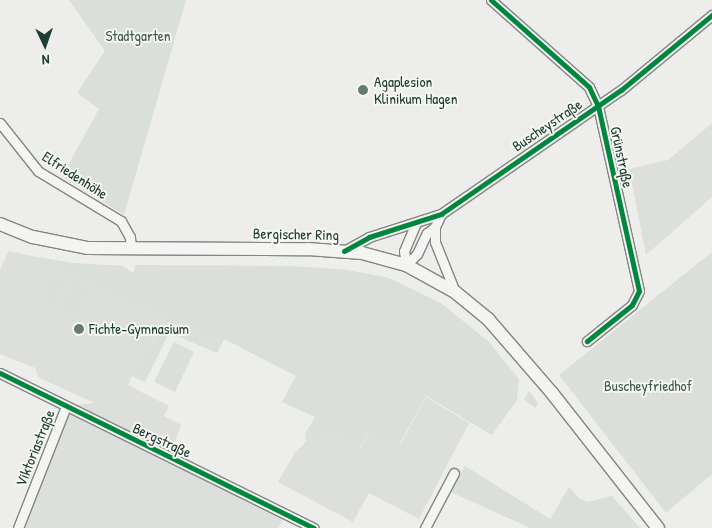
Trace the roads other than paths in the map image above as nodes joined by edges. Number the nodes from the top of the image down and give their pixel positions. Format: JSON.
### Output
{"nodes":[{"id":1,"x":491,"y":0,"type":"edge"},
{"id":2,"x":712,"y":15,"type":"edge"},
{"id":3,"x":598,"y":106,"type":"junction"},
{"id":4,"x":0,"y":123,"type":"edge"},
{"id":5,"x":441,"y":214,"type":"junction"},
{"id":6,"x":416,"y":223,"type":"junction"},
{"id":7,"x":1,"y":227,"type":"edge"},
{"id":8,"x":435,"y":227,"type":"junction"},
{"id":9,"x":131,"y":250,"type":"junction"},
{"id":10,"x":344,"y":251,"type":"junction"},
{"id":11,"x":406,"y":264,"type":"junction"},
{"id":12,"x":455,"y":292,"type":"junction"},
{"id":13,"x":587,"y":341,"type":"dead end"},
{"id":14,"x":0,"y":373,"type":"edge"},
{"id":15,"x":66,"y":406,"type":"junction"},
{"id":16,"x":454,"y":473,"type":"dead end"},
{"id":17,"x":18,"y":528,"type":"edge"},
{"id":18,"x":314,"y":528,"type":"edge"},
{"id":19,"x":425,"y":528,"type":"edge"},
{"id":20,"x":658,"y":528,"type":"edge"}],
"edges":[{"from":1,"to":3,"type":"street","name":"Grünstraße"},
{"from":2,"to":3,"type":"street","name":"Buscheystraße"},
{"from":3,"to":5,"type":"street","name":"Buscheystraße"},
{"from":3,"to":13,"type":"street","name":"Grünstraße"},
{"from":4,"to":9,"type":"street","name":"Elfriedenhöhe"},
{"from":5,"to":6,"type":"street","name":"Buscheystraße"},
{"from":5,"to":8,"type":"street"},
{"from":6,"to":10,"type":"street","name":"Buscheystraße"},
{"from":6,"to":11,"type":"street"},
{"from":7,"to":9,"type":"main road","name":"Bergischer Ring"},
{"from":8,"to":11,"type":"street"},
{"from":8,"to":12,"type":"street"},
{"from":9,"to":10,"type":"main road","name":"Bergischer Ring"},
{"from":10,"to":11,"type":"main road","name":"Bergischer Ring"},
{"from":11,"to":12,"type":"main road","name":"Bergischer Ring"},
{"from":12,"to":20,"type":"main road","name":"Bergischer Ring"},
{"from":14,"to":15,"type":"street","name":"Bergstraße"},
{"from":15,"to":17,"type":"street","name":"Viktoriastraße"},
{"from":15,"to":18,"type":"street","name":"Bergstraße"},
{"from":16,"to":19,"type":"street"}]}
